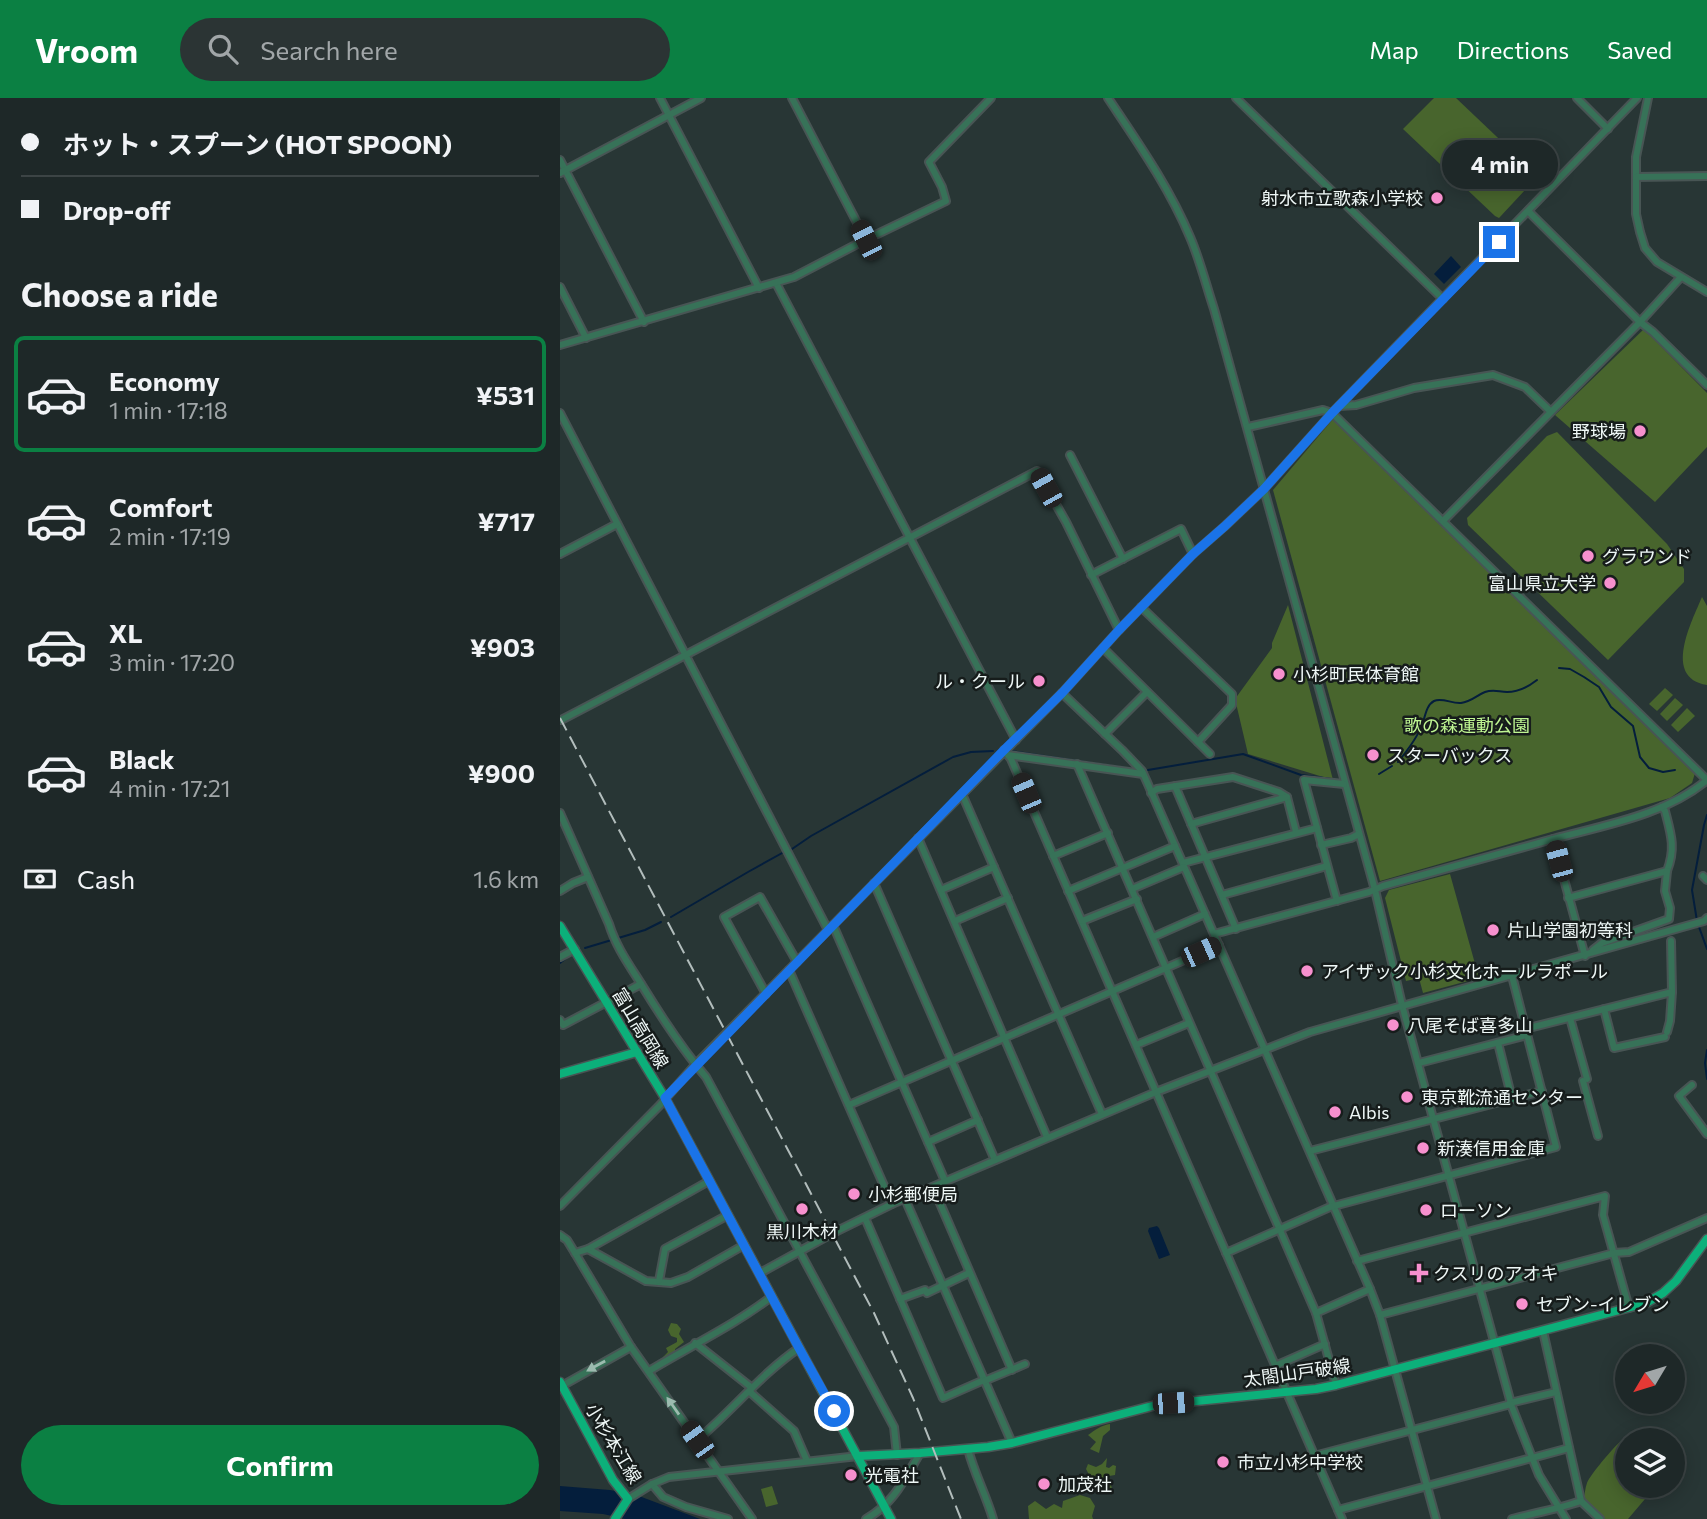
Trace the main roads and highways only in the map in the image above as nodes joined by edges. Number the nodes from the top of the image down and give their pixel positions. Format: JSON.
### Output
{"nodes":[{"id":1,"x":560,"y":926,"type":"edge"},
{"id":2,"x":637,"y":1052,"type":"junction"},
{"id":3,"x":560,"y":1074,"type":"edge"},
{"id":4,"x":1707,"y":1239,"type":"edge"},
{"id":5,"x":561,"y":1385,"type":"edge"},
{"id":6,"x":858,"y":1456,"type":"junction"},
{"id":7,"x":615,"y":1519,"type":"edge"},
{"id":8,"x":891,"y":1519,"type":"edge"}],
"edges":[{"from":1,"to":2,"type":"main road","name":"富山高岡線"},
{"from":2,"to":3,"type":"main road"},
{"from":2,"to":6,"type":"main road","name":"富山高岡線"},
{"from":4,"to":6,"type":"main road","name":"太閤山戸破線"},
{"from":5,"to":7,"type":"main road","name":"小杉本江線"},
{"from":6,"to":8,"type":"main road","name":"富山高岡線"}]}
